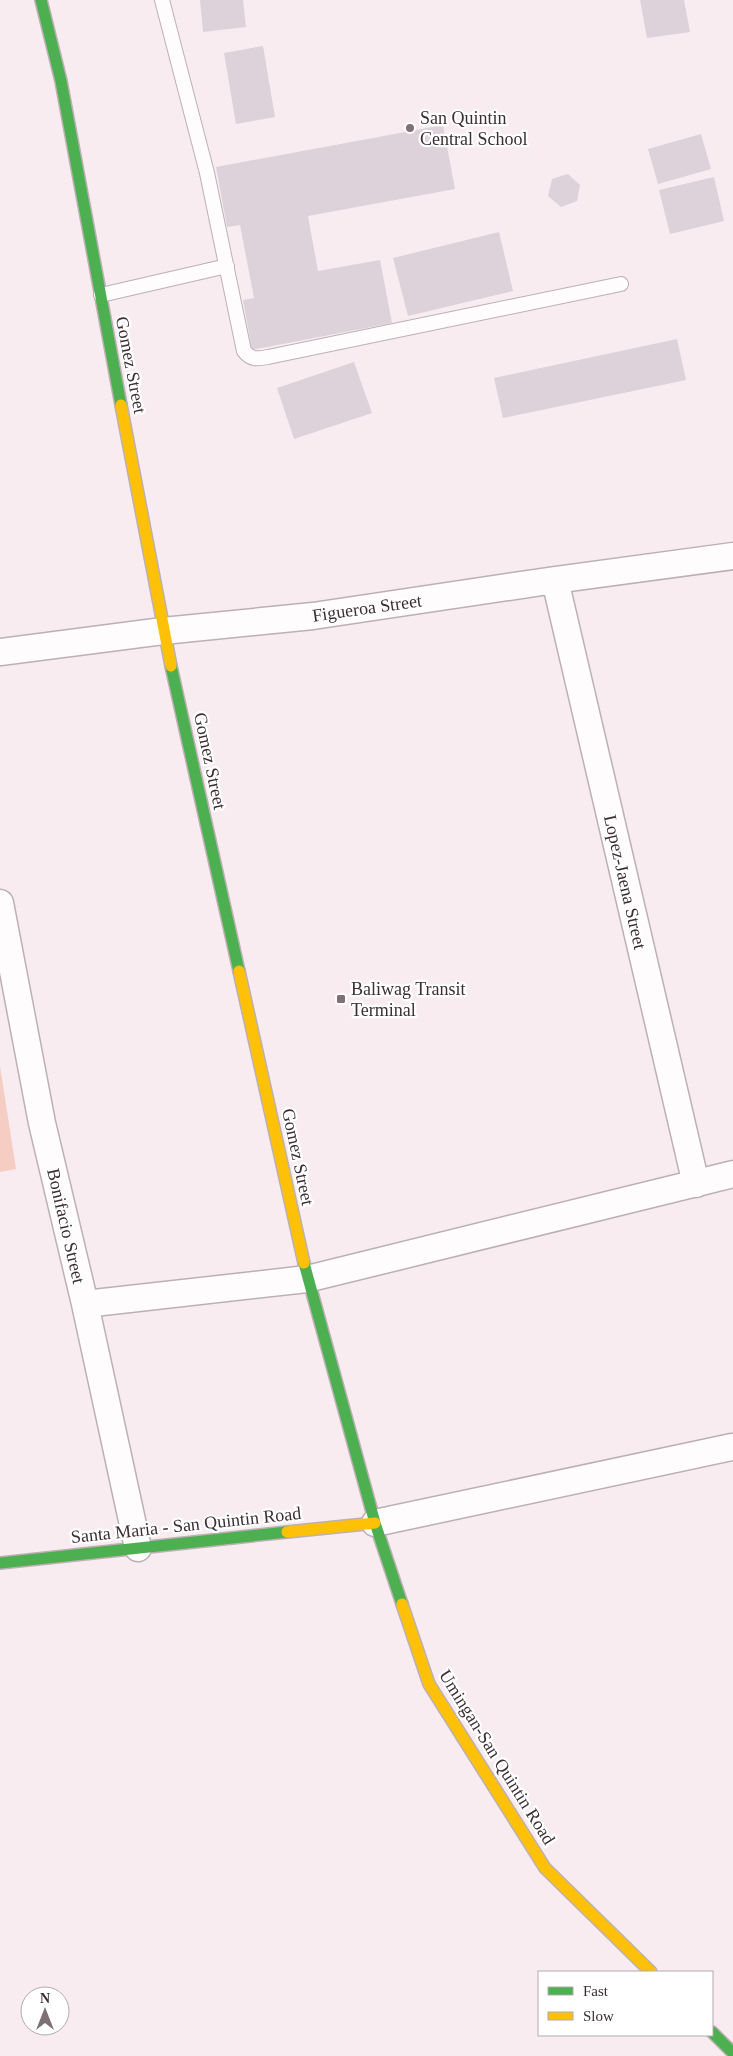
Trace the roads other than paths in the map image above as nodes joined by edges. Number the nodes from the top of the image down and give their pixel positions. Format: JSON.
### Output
{"nodes":[{"id":1,"x":41,"y":0,"type":"edge"},
{"id":2,"x":162,"y":0,"type":"edge"},
{"id":3,"x":227,"y":266,"type":"junction"},
{"id":4,"x":621,"y":284,"type":"dead end"},
{"id":5,"x":101,"y":295,"type":"junction"},
{"id":6,"x":733,"y":556,"type":"edge"},
{"id":7,"x":555,"y":580,"type":"junction"},
{"id":8,"x":163,"y":631,"type":"junction"},
{"id":9,"x":0,"y":652,"type":"edge"},
{"id":10,"x":0,"y":903,"type":"edge"},
{"id":11,"x":733,"y":1174,"type":"edge"},
{"id":12,"x":696,"y":1184,"type":"junction"},
{"id":13,"x":307,"y":1279,"type":"junction"},
{"id":14,"x":85,"y":1304,"type":"junction"},
{"id":15,"x":732,"y":1447,"type":"edge"},
{"id":16,"x":375,"y":1523,"type":"junction"},
{"id":17,"x":138,"y":1548,"type":"junction"},
{"id":18,"x":0,"y":1563,"type":"edge"},
{"id":19,"x":650,"y":1971,"type":"edge"},
{"id":20,"x":713,"y":2033,"type":"edge"},
{"id":21,"x":733,"y":2053,"type":"edge"}],
"edges":[{"from":1,"to":5,"type":"main road","name":"Gomez Street"},
{"from":2,"to":3,"type":"lane"},
{"from":3,"to":4,"type":"lane"},
{"from":3,"to":5,"type":"lane"},
{"from":5,"to":8,"type":"main road","name":"Gomez Street"},
{"from":6,"to":7,"type":"street","name":"Figueroa Street"},
{"from":7,"to":8,"type":"street","name":"Figueroa Street"},
{"from":7,"to":12,"type":"street","name":"Lopez-Jaena Street"},
{"from":8,"to":9,"type":"street","name":"Figueroa Street"},
{"from":8,"to":13,"type":"main road","name":"Gomez Street"},
{"from":10,"to":14,"type":"street","name":"Bonifacio Street"},
{"from":11,"to":12,"type":"street"},
{"from":12,"to":13,"type":"street"},
{"from":13,"to":14,"type":"street"},
{"from":13,"to":16,"type":"main road","name":"Gomez Street"},
{"from":14,"to":17,"type":"street","name":"Bonifacio Street"},
{"from":15,"to":16,"type":"street"},
{"from":16,"to":17,"type":"main road","name":"Santa Maria - San Quintin Road"},
{"from":16,"to":19,"type":"main road","name":"Umingan-San Quintin Road"},
{"from":17,"to":18,"type":"main road","name":"Santa Maria - San Quintin Road"},
{"from":20,"to":21,"type":"main road"}]}
